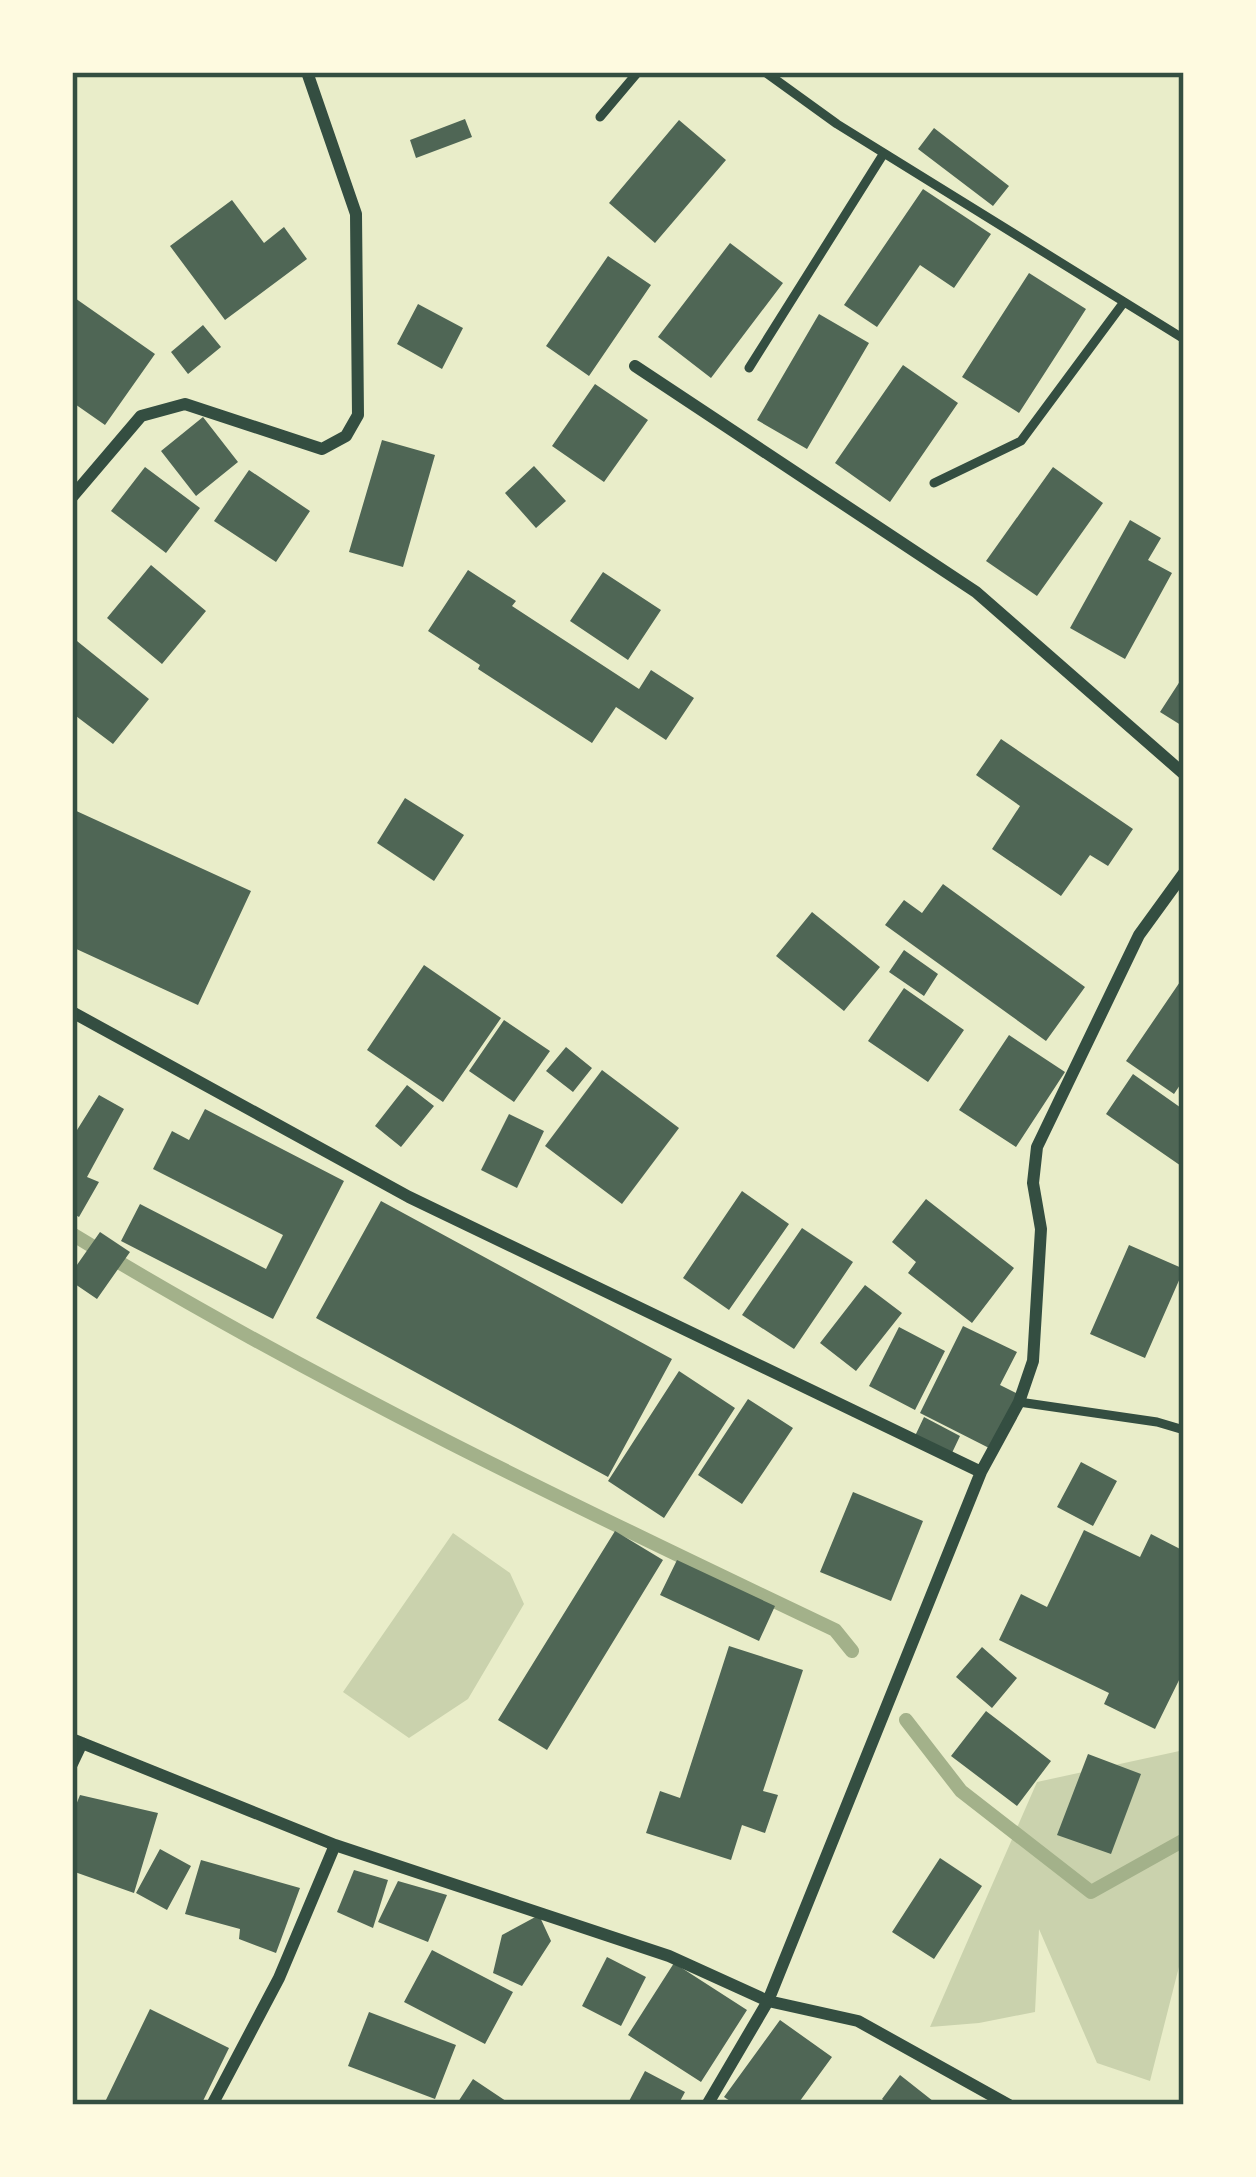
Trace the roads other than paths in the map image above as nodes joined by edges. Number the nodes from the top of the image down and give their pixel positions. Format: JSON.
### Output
{"nodes":[{"id":1,"x":307,"y":72,"type":"edge"},
{"id":2,"x":638,"y":72,"type":"edge"},
{"id":3,"x":766,"y":72,"type":"edge"},
{"id":4,"x":600,"y":117,"type":"dead end"},
{"id":5,"x":884,"y":153,"type":"junction"},
{"id":6,"x":1124,"y":302,"type":"junction"},
{"id":7,"x":1184,"y":339,"type":"edge"},
{"id":8,"x":635,"y":366,"type":"dead end"},
{"id":9,"x":749,"y":368,"type":"dead end"},
{"id":10,"x":934,"y":483,"type":"dead end"},
{"id":11,"x":72,"y":497,"type":"edge"},
{"id":12,"x":1184,"y":774,"type":"edge"},
{"id":13,"x":1184,"y":872,"type":"edge"},
{"id":14,"x":72,"y":1012,"type":"edge"},
{"id":15,"x":1018,"y":1402,"type":"junction"},
{"id":16,"x":1184,"y":1430,"type":"edge"},
{"id":17,"x":981,"y":1472,"type":"junction"},
{"id":18,"x":77,"y":1741,"type":"edge"},
{"id":19,"x":72,"y":1764,"type":"edge"},
{"id":20,"x":335,"y":1845,"type":"junction"},
{"id":21,"x":768,"y":2001,"type":"junction"},
{"id":22,"x":212,"y":2105,"type":"edge"},
{"id":23,"x":706,"y":2105,"type":"edge"},
{"id":24,"x":1009,"y":2105,"type":"edge"}],
"edges":[{"from":1,"to":11,"type":"street"},
{"from":2,"to":4,"type":"lane"},
{"from":3,"to":5,"type":"lane"},
{"from":5,"to":6,"type":"lane"},
{"from":5,"to":9,"type":"lane"},
{"from":6,"to":7,"type":"lane"},
{"from":6,"to":10,"type":"lane"},
{"from":8,"to":12,"type":"street"},
{"from":13,"to":15,"type":"street"},
{"from":14,"to":17,"type":"street"},
{"from":15,"to":16,"type":"lane"},
{"from":15,"to":17,"type":"street"},
{"from":17,"to":21,"type":"street"},
{"from":18,"to":19,"type":"street"},
{"from":18,"to":20,"type":"street"},
{"from":20,"to":21,"type":"street"},
{"from":20,"to":22,"type":"street"},
{"from":21,"to":23,"type":"street"},
{"from":21,"to":24,"type":"street"}]}
